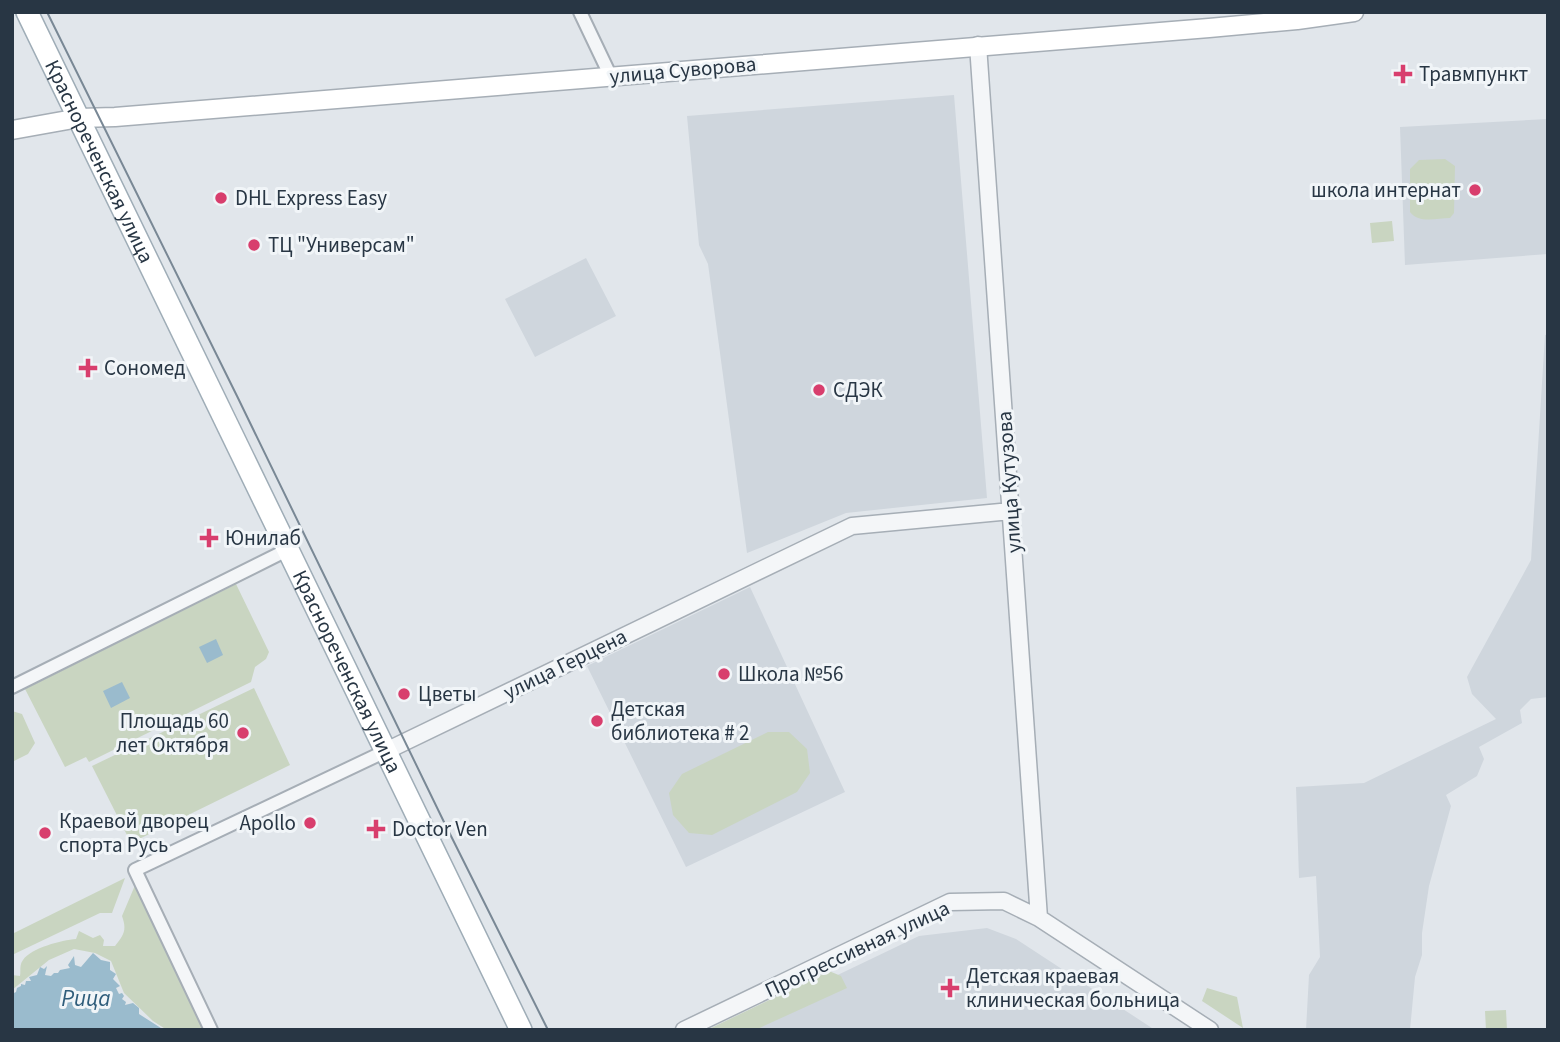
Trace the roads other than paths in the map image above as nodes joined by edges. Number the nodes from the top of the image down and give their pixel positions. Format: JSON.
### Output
{"nodes":[{"id":1,"x":27,"y":12,"type":"edge"},
{"id":2,"x":580,"y":12,"type":"edge"},
{"id":3,"x":1354,"y":12,"type":"edge"},
{"id":4,"x":978,"y":45,"type":"junction"},
{"id":5,"x":610,"y":75,"type":"junction"},
{"id":6,"x":79,"y":118,"type":"junction"},
{"id":7,"x":12,"y":130,"type":"edge"},
{"id":8,"x":1010,"y":511,"type":"junction"},
{"id":9,"x":287,"y":550,"type":"junction"},
{"id":10,"x":12,"y":687,"type":"edge"},
{"id":11,"x":387,"y":751,"type":"junction"},
{"id":12,"x":1039,"y":918,"type":"junction"},
{"id":13,"x":211,"y":1030,"type":"edge"},
{"id":14,"x":521,"y":1030,"type":"edge"},
{"id":15,"x":684,"y":1030,"type":"edge"},
{"id":16,"x":1210,"y":1030,"type":"edge"}],
"edges":[{"from":1,"to":6,"type":"main road","name":"Краснореченская улица"},
{"from":2,"to":5,"type":"street"},
{"from":3,"to":4,"type":"main road","name":"улица Суворова"},
{"from":4,"to":5,"type":"main road","name":"улица Суворова"},
{"from":4,"to":8,"type":"street","name":"улица Кутузова"},
{"from":5,"to":6,"type":"main road","name":"улица Суворова"},
{"from":6,"to":7,"type":"main road","name":"улица Суворова"},
{"from":6,"to":9,"type":"main road","name":"Краснореченская улица"},
{"from":8,"to":11,"type":"street","name":"улица Герцена"},
{"from":8,"to":12,"type":"street","name":"улица Кутузова"},
{"from":9,"to":10,"type":"street"},
{"from":9,"to":11,"type":"main road","name":"Краснореченская улица"},
{"from":11,"to":13,"type":"street","name":"улица Герцена"},
{"from":11,"to":14,"type":"main road","name":"Краснореченская улица"},
{"from":12,"to":15,"type":"street","name":"Прогрессивная улица"},
{"from":12,"to":16,"type":"street","name":"Прогрессивная улица"}]}
